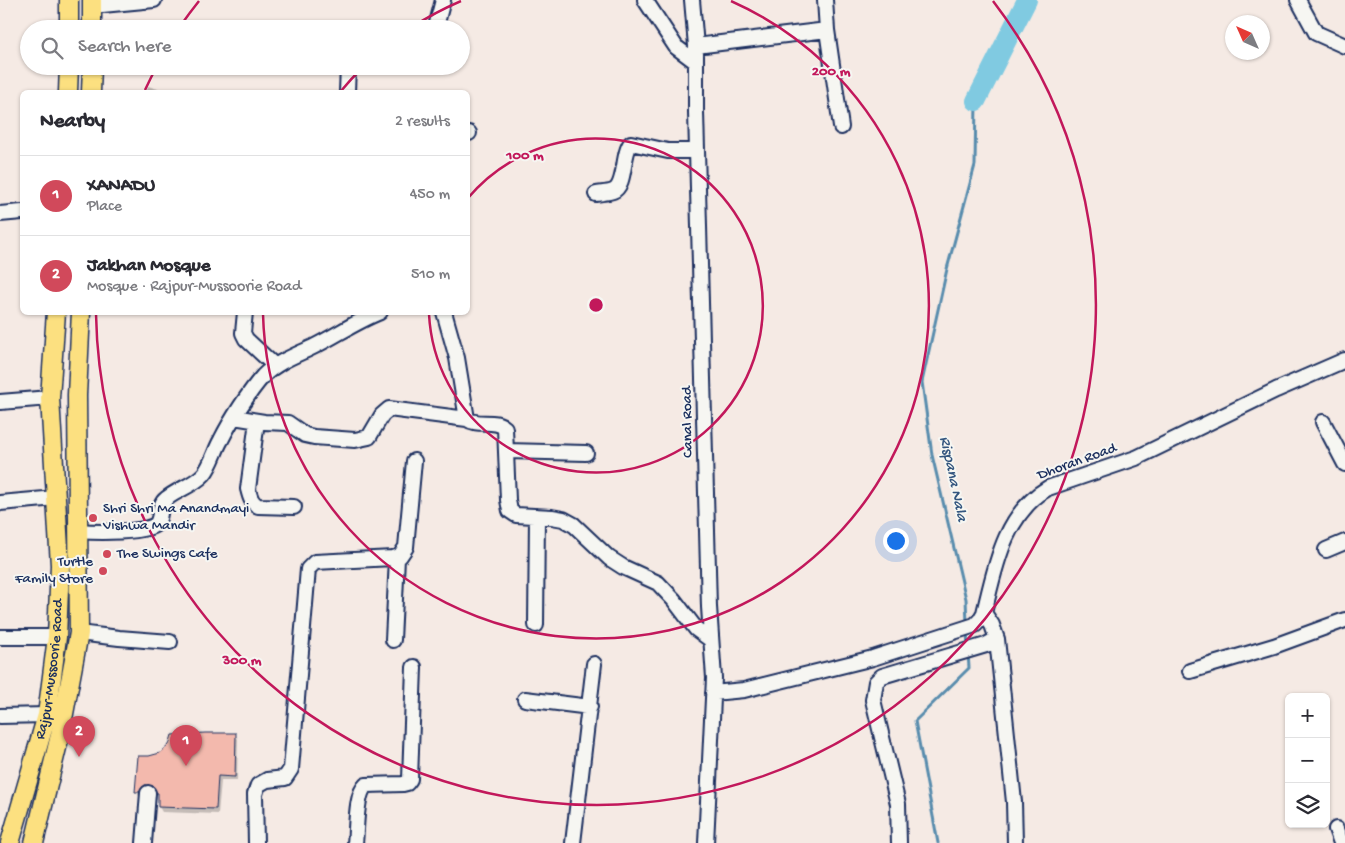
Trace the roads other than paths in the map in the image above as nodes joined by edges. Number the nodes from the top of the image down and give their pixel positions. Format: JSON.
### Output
{"nodes":[{"id":1,"x":68,"y":0,"type":"edge"},
{"id":2,"x":154,"y":0,"type":"edge"},
{"id":3,"x":443,"y":0,"type":"edge"},
{"id":4,"x":645,"y":0,"type":"edge"},
{"id":5,"x":692,"y":0,"type":"edge"},
{"id":6,"x":824,"y":0,"type":"edge"},
{"id":7,"x":1298,"y":0,"type":"edge"},
{"id":8,"x":92,"y":3,"type":"edge"},
{"id":9,"x":69,"y":20,"type":"edge"},
{"id":10,"x":92,"y":20,"type":"edge"},
{"id":11,"x":438,"y":20,"type":"edge"},
{"id":12,"x":827,"y":30,"type":"junction"},
{"id":13,"x":696,"y":46,"type":"junction"},
{"id":14,"x":1345,"y":46,"type":"edge"},
{"id":15,"x":696,"y":62,"type":"junction"},
{"id":16,"x":68,"y":75,"type":"edge"},
{"id":17,"x":92,"y":75,"type":"edge"},
{"id":18,"x":348,"y":75,"type":"edge"},
{"id":19,"x":68,"y":90,"type":"edge"},
{"id":20,"x":91,"y":90,"type":"edge"},
{"id":21,"x":347,"y":90,"type":"edge"},
{"id":22,"x":841,"y":127,"type":"dead end"},
{"id":23,"x":697,"y":151,"type":"junction"},
{"id":24,"x":596,"y":194,"type":"dead end"},
{"id":25,"x":20,"y":212,"type":"edge"},
{"id":26,"x":0,"y":214,"type":"edge"},
{"id":27,"x":56,"y":315,"type":"edge"},
{"id":28,"x":81,"y":315,"type":"edge"},
{"id":29,"x":245,"y":315,"type":"edge"},
{"id":30,"x":374,"y":315,"type":"edge"},
{"id":31,"x":445,"y":315,"type":"edge"},
{"id":32,"x":1344,"y":365,"type":"edge"},
{"id":33,"x":275,"y":366,"type":"junction"},
{"id":34,"x":50,"y":398,"type":"junction"},
{"id":35,"x":0,"y":402,"type":"edge"},
{"id":36,"x":234,"y":417,"type":"junction"},
{"id":37,"x":467,"y":419,"type":"junction"},
{"id":38,"x":257,"y":421,"type":"junction"},
{"id":39,"x":1323,"y":422,"type":"dead end"},
{"id":40,"x":506,"y":451,"type":"junction"},
{"id":41,"x":586,"y":453,"type":"dead end"},
{"id":42,"x":414,"y":461,"type":"dead end"},
{"id":43,"x":1345,"y":464,"type":"edge"},
{"id":44,"x":56,"y":498,"type":"junction"},
{"id":45,"x":0,"y":502,"type":"edge"},
{"id":46,"x":294,"y":507,"type":"dead end"},
{"id":47,"x":537,"y":516,"type":"junction"},
{"id":48,"x":78,"y":531,"type":"junction"},
{"id":49,"x":1345,"y":542,"type":"edge"},
{"id":50,"x":1326,"y":550,"type":"dead end"},
{"id":51,"x":397,"y":558,"type":"junction"},
{"id":52,"x":984,"y":613,"type":"junction"},
{"id":53,"x":1345,"y":620,"type":"edge"},
{"id":54,"x":536,"y":625,"type":"dead end"},
{"id":55,"x":79,"y":633,"type":"junction"},
{"id":56,"x":0,"y":637,"type":"edge"},
{"id":57,"x":56,"y":637,"type":"junction"},
{"id":58,"x":394,"y":640,"type":"dead end"},
{"id":59,"x":711,"y":640,"type":"junction"},
{"id":60,"x":170,"y":642,"type":"dead end"},
{"id":61,"x":992,"y":642,"type":"junction"},
{"id":62,"x":594,"y":664,"type":"dead end"},
{"id":63,"x":414,"y":667,"type":"dead end"},
{"id":64,"x":1190,"y":671,"type":"dead end"},
{"id":65,"x":713,"y":693,"type":"junction"},
{"id":66,"x":525,"y":699,"type":"dead end"},
{"id":67,"x":590,"y":707,"type":"junction"},
{"id":68,"x":47,"y":715,"type":"junction"},
{"id":69,"x":0,"y":716,"type":"edge"},
{"id":70,"x":148,"y":793,"type":"dead end"},
{"id":71,"x":1336,"y":829,"type":"dead end"},
{"id":72,"x":10,"y":843,"type":"edge"},
{"id":73,"x":34,"y":843,"type":"edge"},
{"id":74,"x":144,"y":843,"type":"edge"},
{"id":75,"x":256,"y":843,"type":"edge"},
{"id":76,"x":355,"y":843,"type":"edge"},
{"id":77,"x":573,"y":843,"type":"edge"},
{"id":78,"x":706,"y":843,"type":"edge"},
{"id":79,"x":899,"y":843,"type":"edge"},
{"id":80,"x":1015,"y":843,"type":"edge"},
{"id":81,"x":1341,"y":843,"type":"edge"}],
"edges":[{"from":1,"to":9,"type":"main road"},
{"from":2,"to":8,"type":"street"},
{"from":3,"to":11,"type":"street"},
{"from":4,"to":15,"type":"street"},
{"from":5,"to":13,"type":"street","name":"Canal Road"},
{"from":6,"to":12,"type":"street"},
{"from":7,"to":14,"type":"street"},
{"from":8,"to":10,"type":"main road"},
{"from":12,"to":13,"type":"street"},
{"from":12,"to":22,"type":"street"},
{"from":13,"to":15,"type":"street","name":"Canal Road"},
{"from":15,"to":23,"type":"street","name":"Canal Road"},
{"from":16,"to":19,"type":"main road"},
{"from":17,"to":20,"type":"main road"},
{"from":18,"to":21,"type":"street"},
{"from":23,"to":24,"type":"street"},
{"from":23,"to":59,"type":"street","name":"Canal Road"},
{"from":25,"to":26,"type":"street"},
{"from":27,"to":34,"type":"main road","name":"Rajpur-Mussoorie Road"},
{"from":28,"to":48,"type":"main road","name":"Rajpur-Mussoorie Road"},
{"from":29,"to":33,"type":"street"},
{"from":30,"to":33,"type":"street"},
{"from":31,"to":37,"type":"street"},
{"from":32,"to":52,"type":"street","name":"Dhoran Road"},
{"from":33,"to":36,"type":"street"},
{"from":34,"to":35,"type":"street"},
{"from":34,"to":44,"type":"main road","name":"Rajpur-Mussoorie Road"},
{"from":36,"to":38,"type":"street"},
{"from":36,"to":48,"type":"street"},
{"from":37,"to":38,"type":"street"},
{"from":37,"to":40,"type":"street"},
{"from":38,"to":46,"type":"street"},
{"from":39,"to":43,"type":"street"},
{"from":40,"to":41,"type":"street"},
{"from":40,"to":47,"type":"street"},
{"from":42,"to":51,"type":"street"},
{"from":44,"to":45,"type":"street"},
{"from":44,"to":57,"type":"main road","name":"Rajpur-Mussoorie Road"},
{"from":47,"to":54,"type":"street"},
{"from":47,"to":59,"type":"street"},
{"from":48,"to":55,"type":"main road","name":"Rajpur-Mussoorie Road"},
{"from":49,"to":50,"type":"street"},
{"from":51,"to":58,"type":"street"},
{"from":51,"to":75,"type":"street"},
{"from":52,"to":61,"type":"street"},
{"from":52,"to":65,"type":"street","name":"Dhoran Road"},
{"from":53,"to":64,"type":"street"},
{"from":55,"to":60,"type":"street"},
{"from":55,"to":73,"type":"main road","name":"Rajpur-Mussoorie Road"},
{"from":56,"to":57,"type":"street"},
{"from":57,"to":68,"type":"main road","name":"Rajpur-Mussoorie Road"},
{"from":59,"to":65,"type":"street","name":"Canal Road"},
{"from":61,"to":79,"type":"street"},
{"from":61,"to":80,"type":"street"},
{"from":62,"to":67,"type":"street"},
{"from":63,"to":76,"type":"street"},
{"from":65,"to":78,"type":"street","name":"Canal Road"},
{"from":66,"to":67,"type":"street"},
{"from":67,"to":77,"type":"street"},
{"from":68,"to":69,"type":"street"},
{"from":68,"to":72,"type":"main road","name":"Rajpur-Mussoorie Road"},
{"from":70,"to":74,"type":"street"},
{"from":71,"to":81,"type":"street"}]}
